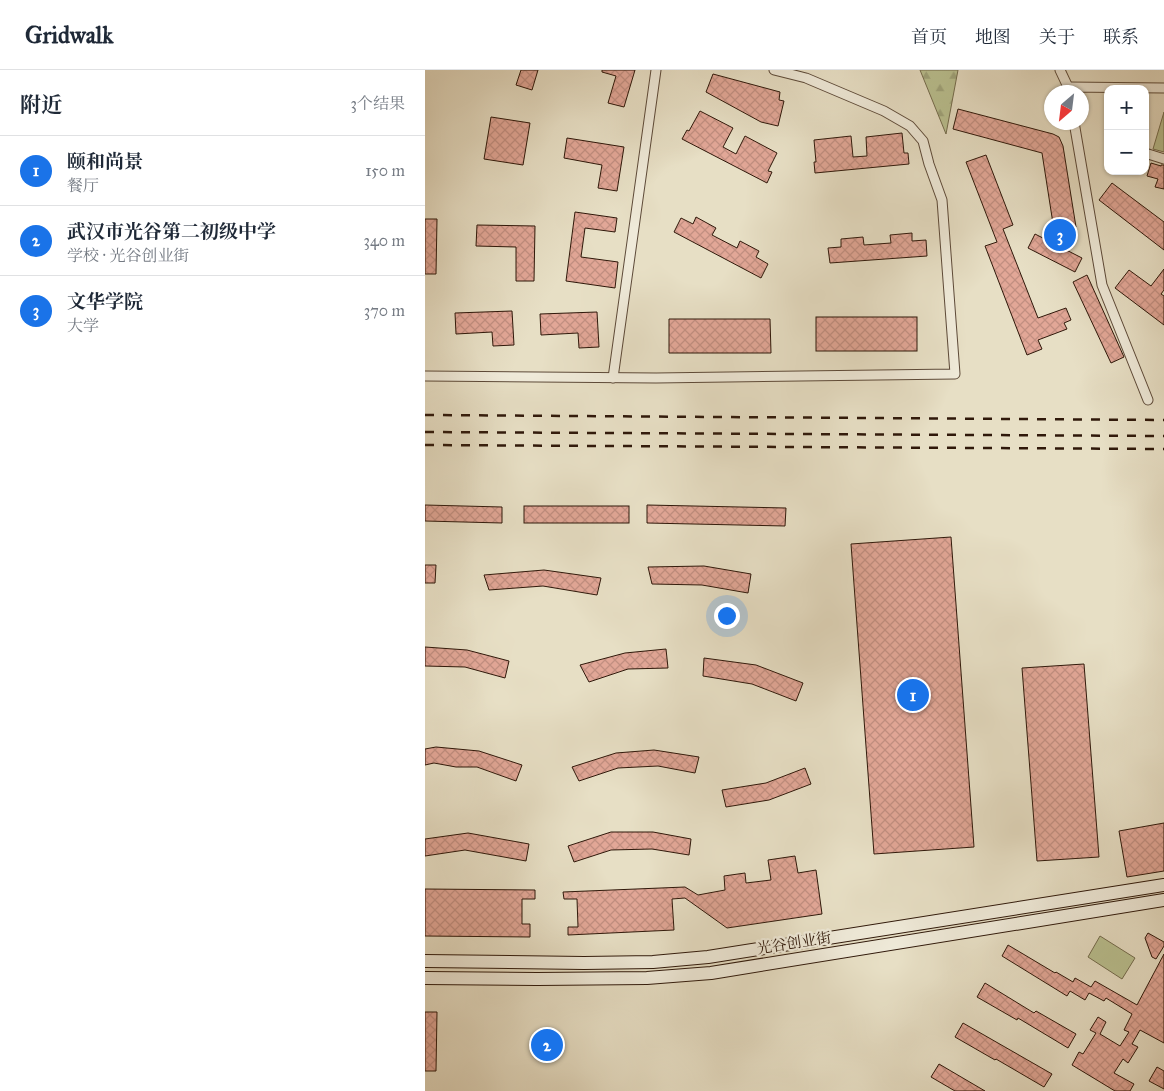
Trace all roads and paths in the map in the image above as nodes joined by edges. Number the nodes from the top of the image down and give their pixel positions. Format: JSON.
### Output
{"nodes":[{"id":1,"x":656,"y":70,"type":"edge"},
{"id":2,"x":773,"y":70,"type":"edge"},
{"id":3,"x":1060,"y":70,"type":"edge"},
{"id":4,"x":1066,"y":85,"type":"edge"},
{"id":5,"x":1104,"y":88,"type":"edge"},
{"id":6,"x":1149,"y":88,"type":"edge"},
{"id":7,"x":1164,"y":88,"type":"edge"},
{"id":8,"x":1089,"y":89,"type":"edge"},
{"id":9,"x":1075,"y":130,"type":"edge"},
{"id":10,"x":1149,"y":154,"type":"edge"},
{"id":11,"x":1164,"y":159,"type":"edge"},
{"id":12,"x":425,"y":376,"type":"edge"},
{"id":13,"x":613,"y":378,"type":"junction"},
{"id":14,"x":1148,"y":400,"type":"dead end"},
{"id":15,"x":1164,"y":885,"type":"edge"},
{"id":16,"x":1164,"y":900,"type":"edge"},
{"id":17,"x":425,"y":962,"type":"edge"},
{"id":18,"x":425,"y":978,"type":"edge"}],
"edges":[{"from":1,"to":13,"type":"street"},
{"from":2,"to":13,"type":"street"},
{"from":3,"to":4,"type":"street"},
{"from":5,"to":8,"type":"street"},
{"from":6,"to":7,"type":"street"},
{"from":9,"to":14,"type":"street"},
{"from":10,"to":11,"type":"street"},
{"from":12,"to":13,"type":"street"},
{"from":15,"to":17,"type":"main road","name":"光谷创业街"},
{"from":16,"to":18,"type":"main road","name":"光谷创业街"}]}
